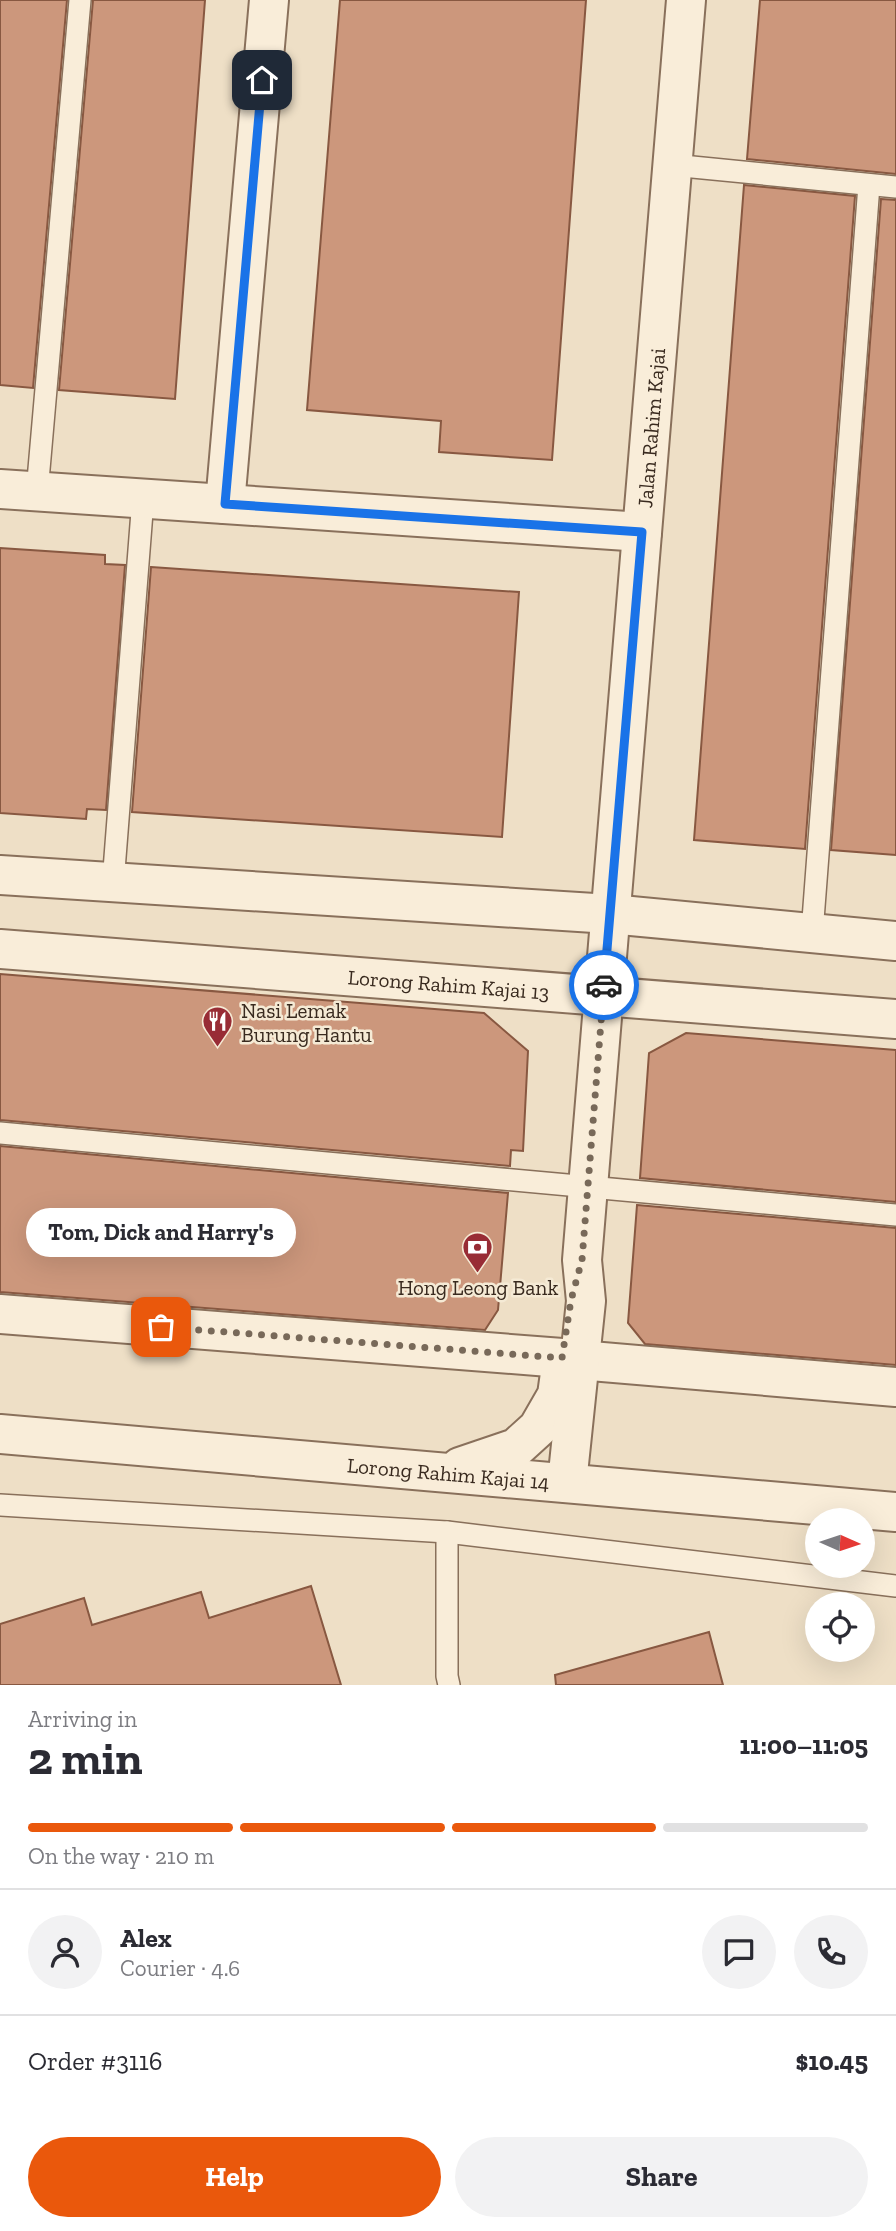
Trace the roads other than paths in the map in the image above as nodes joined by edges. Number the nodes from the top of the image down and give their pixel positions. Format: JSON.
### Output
{"nodes":[{"id":1,"x":80,"y":0,"type":"edge"},
{"id":2,"x":269,"y":0,"type":"edge"},
{"id":3,"x":686,"y":0,"type":"edge"},
{"id":4,"x":673,"y":165,"type":"junction"},
{"id":5,"x":869,"y":185,"type":"junction"},
{"id":6,"x":896,"y":187,"type":"edge"},
{"id":7,"x":18,"y":491,"type":"edge"},
{"id":8,"x":143,"y":499,"type":"junction"},
{"id":9,"x":225,"y":504,"type":"junction"},
{"id":10,"x":642,"y":532,"type":"junction"},
{"id":11,"x":0,"y":875,"type":"edge"},
{"id":12,"x":113,"y":883,"type":"junction"},
{"id":13,"x":610,"y":914,"type":"junction"},
{"id":14,"x":813,"y":933,"type":"junction"},
{"id":15,"x":896,"y":941,"type":"edge"},
{"id":16,"x":0,"y":949,"type":"edge"},
{"id":17,"x":603,"y":996,"type":"junction"},
{"id":18,"x":896,"y":1019,"type":"edge"},
{"id":19,"x":0,"y":1133,"type":"edge"},
{"id":20,"x":587,"y":1187,"type":"junction"},
{"id":21,"x":896,"y":1215,"type":"edge"},
{"id":22,"x":0,"y":1314,"type":"edge"},
{"id":23,"x":571,"y":1359,"type":"junction"},
{"id":24,"x":896,"y":1387,"type":"edge"},
{"id":25,"x":0,"y":1434,"type":"edge"},
{"id":26,"x":444,"y":1472,"type":"junction"},
{"id":27,"x":567,"y":1483,"type":"junction"},
{"id":28,"x":0,"y":1505,"type":"edge"},
{"id":29,"x":896,"y":1513,"type":"edge"},
{"id":30,"x":447,"y":1532,"type":"junction"},
{"id":31,"x":896,"y":1586,"type":"edge"},
{"id":32,"x":449,"y":1685,"type":"edge"}],
"edges":[{"from":1,"to":7,"type":"lane"},
{"from":2,"to":9,"type":"street"},
{"from":3,"to":4,"type":"street","name":"Jalan Rahim Kajai"},
{"from":4,"to":5,"type":"lane"},
{"from":4,"to":10,"type":"street","name":"Jalan Rahim Kajai"},
{"from":5,"to":6,"type":"lane"},
{"from":5,"to":14,"type":"lane"},
{"from":7,"to":8,"type":"street"},
{"from":8,"to":9,"type":"street"},
{"from":8,"to":12,"type":"lane"},
{"from":9,"to":10,"type":"street"},
{"from":10,"to":13,"type":"street","name":"Jalan Rahim Kajai"},
{"from":11,"to":12,"type":"street"},
{"from":12,"to":13,"type":"street"},
{"from":13,"to":14,"type":"street"},
{"from":13,"to":17,"type":"street","name":"Jalan Rahim Kajai"},
{"from":14,"to":15,"type":"street"},
{"from":16,"to":17,"type":"street","name":"Lorong Rahim Kajai 13"},
{"from":17,"to":18,"type":"street","name":"Lorong Rahim Kajai 13"},
{"from":17,"to":20,"type":"street","name":"Jalan Rahim Kajai"},
{"from":19,"to":20,"type":"lane"},
{"from":20,"to":21,"type":"lane"},
{"from":20,"to":23,"type":"street","name":"Jalan Rahim Kajai"},
{"from":22,"to":23,"type":"street"},
{"from":23,"to":24,"type":"street"},
{"from":23,"to":26,"type":"street"},
{"from":23,"to":27,"type":"street"},
{"from":25,"to":26,"type":"street","name":"Lorong Rahim Kajai 14"},
{"from":26,"to":27,"type":"street","name":"Lorong Rahim Kajai 14"},
{"from":27,"to":29,"type":"street","name":"Lorong Rahim Kajai 14"},
{"from":28,"to":30,"type":"lane"},
{"from":30,"to":31,"type":"lane"},
{"from":30,"to":32,"type":"lane"}]}
